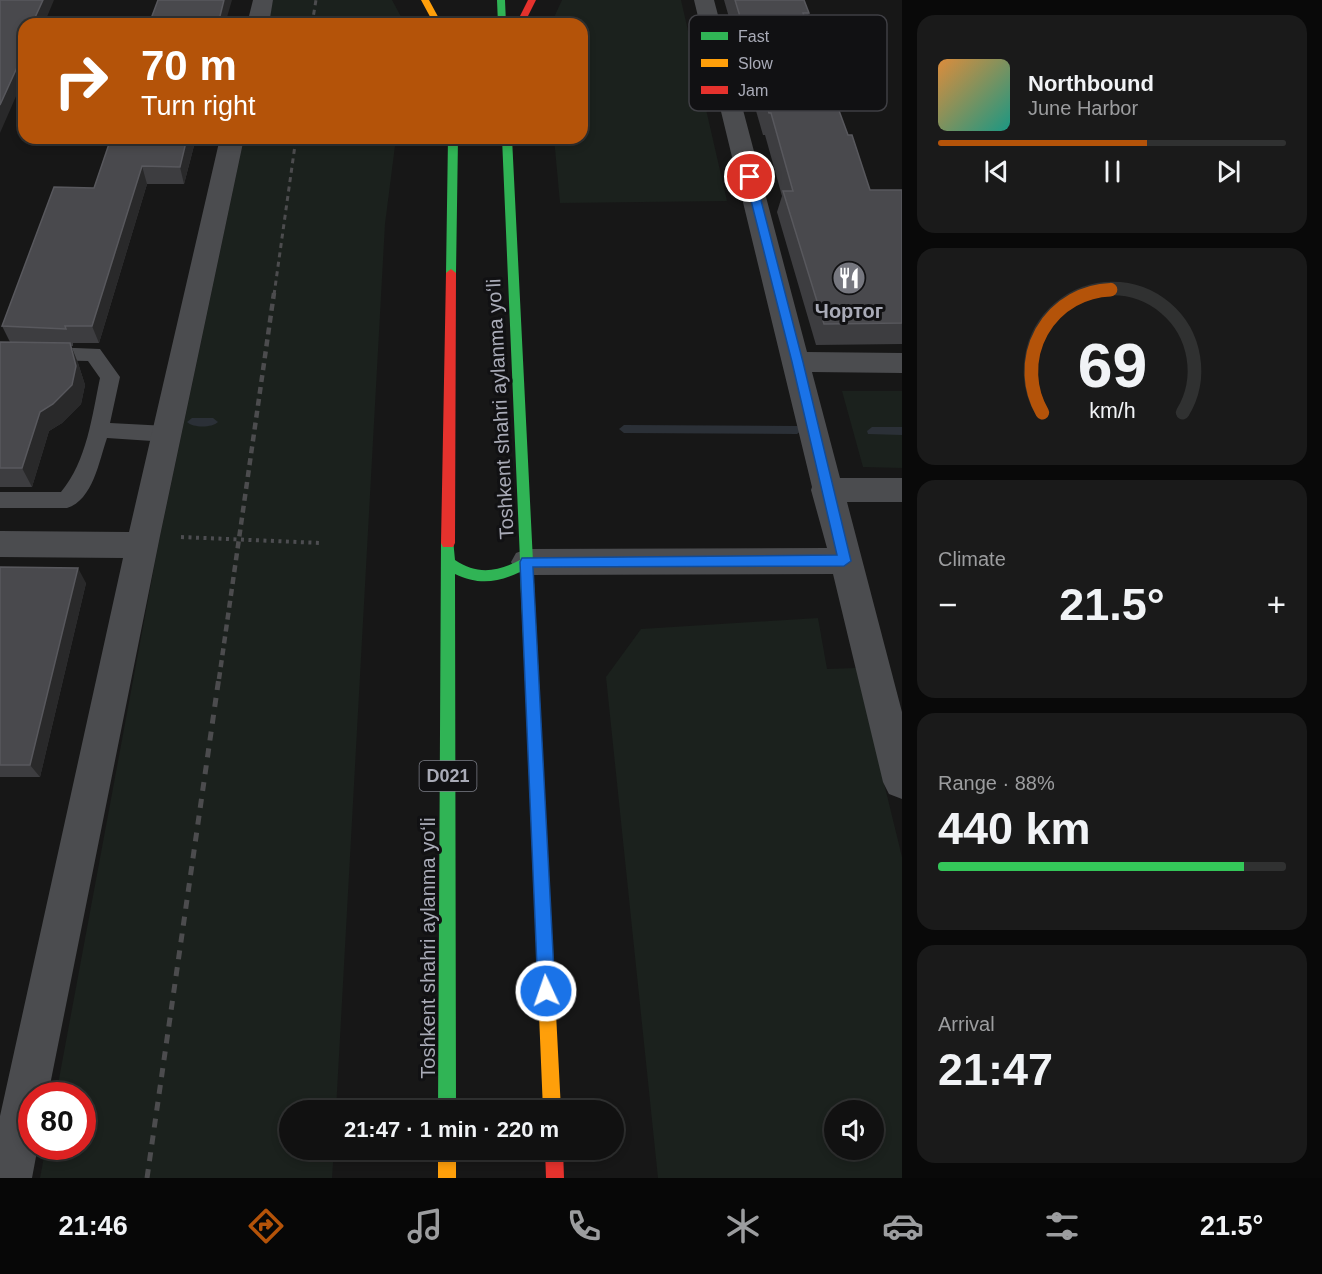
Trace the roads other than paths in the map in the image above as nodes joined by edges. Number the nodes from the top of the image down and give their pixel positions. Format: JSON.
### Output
{"nodes":[{"id":1,"x":263,"y":0,"type":"edge"},
{"id":2,"x":425,"y":0,"type":"edge"},
{"id":3,"x":501,"y":0,"type":"edge"},
{"id":4,"x":532,"y":0,"type":"edge"},
{"id":5,"x":704,"y":0,"type":"edge"},
{"id":6,"x":708,"y":15,"type":"edge"},
{"id":7,"x":259,"y":18,"type":"edge"},
{"id":8,"x":435,"y":18,"type":"edge"},
{"id":9,"x":502,"y":18,"type":"edge"},
{"id":10,"x":523,"y":18,"type":"edge"},
{"id":11,"x":733,"y":111,"type":"edge"},
{"id":12,"x":231,"y":144,"type":"edge"},
{"id":13,"x":453,"y":144,"type":"edge"},
{"id":14,"x":507,"y":144,"type":"edge"},
{"id":15,"x":0,"y":352,"type":"edge"},
{"id":16,"x":797,"y":362,"type":"junction"},
{"id":17,"x":902,"y":363,"type":"edge"},
{"id":18,"x":99,"y":430,"type":"junction"},
{"id":19,"x":167,"y":434,"type":"junction"},
{"id":20,"x":826,"y":490,"type":"junction"},
{"id":21,"x":902,"y":490,"type":"edge"},
{"id":22,"x":0,"y":500,"type":"edge"},
{"id":23,"x":143,"y":541,"type":"junction"},
{"id":24,"x":0,"y":544,"type":"edge"},
{"id":25,"x":844,"y":561,"type":"junction"},
{"id":26,"x":526,"y":562,"type":"junction"},
{"id":27,"x":448,"y":563,"type":"junction"},
{"id":28,"x":902,"y":782,"type":"edge"},
{"id":29,"x":447,"y":1100,"type":"edge"},
{"id":30,"x":552,"y":1100,"type":"edge"},
{"id":31,"x":447,"y":1160,"type":"edge"},
{"id":32,"x":554,"y":1160,"type":"edge"},
{"id":33,"x":9,"y":1178,"type":"edge"},
{"id":34,"x":447,"y":1178,"type":"edge"},
{"id":35,"x":555,"y":1178,"type":"edge"}],
"edges":[{"from":1,"to":7,"type":"street"},
{"from":2,"to":8,"type":"highway"},
{"from":3,"to":9,"type":"highway"},
{"from":4,"to":10,"type":"highway"},
{"from":5,"to":6,"type":"street"},
{"from":11,"to":16,"type":"street"},
{"from":12,"to":19,"type":"street"},
{"from":13,"to":27,"type":"highway","name":"Toshkent shahri aylanma yoʻli","number":"D021"},
{"from":14,"to":26,"type":"highway","name":"Toshkent shahri aylanma yoʻli"},
{"from":15,"to":18,"type":"lane"},
{"from":16,"to":17,"type":"street"},
{"from":16,"to":20,"type":"street"},
{"from":18,"to":19,"type":"lane"},
{"from":18,"to":22,"type":"lane"},
{"from":19,"to":23,"type":"street"},
{"from":20,"to":21,"type":"street"},
{"from":20,"to":25,"type":"street"},
{"from":23,"to":24,"type":"street"},
{"from":23,"to":33,"type":"street"},
{"from":25,"to":26,"type":"street"},
{"from":25,"to":28,"type":"street"},
{"from":26,"to":27,"type":"highway"},
{"from":26,"to":30,"type":"highway","name":"Toshkent shahri aylanma yoʻli"},
{"from":27,"to":29,"type":"highway","name":"Toshkent shahri aylanma yoʻli","number":"D021"},
{"from":31,"to":34,"type":"highway"},
{"from":32,"to":35,"type":"highway"}]}
